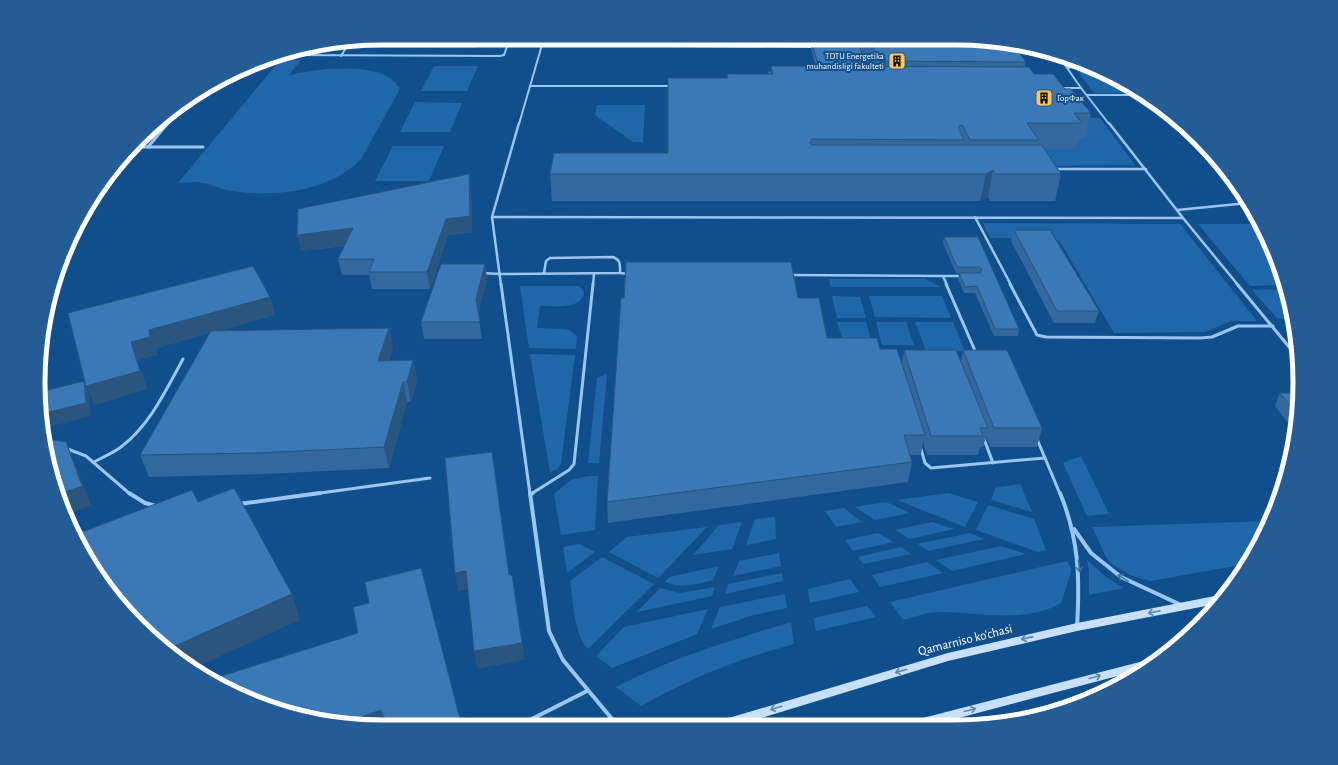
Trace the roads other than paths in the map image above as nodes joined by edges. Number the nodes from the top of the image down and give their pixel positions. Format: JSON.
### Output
{"nodes":[{"id":1,"x":508,"y":45,"type":"edge"},
{"id":2,"x":542,"y":45,"type":"joint"},
{"id":3,"x":347,"y":47,"type":"edge"},
{"id":4,"x":818,"y":47,"type":"edge"},
{"id":5,"x":301,"y":55,"type":"edge"},
{"id":6,"x":341,"y":56,"type":"junction"},
{"id":7,"x":1064,"y":63,"type":"edge"},
{"id":8,"x":1073,"y":67,"type":"edge"},
{"id":9,"x":1068,"y":68,"type":"junction"},
{"id":10,"x":530,"y":86,"type":"junction"},
{"id":11,"x":675,"y":86,"type":"edge"},
{"id":12,"x":1057,"y":88,"type":"edge"},
{"id":13,"x":1081,"y":88,"type":"junction"},
{"id":14,"x":1087,"y":95,"type":"junction"},
{"id":15,"x":1132,"y":95,"type":"edge"},
{"id":16,"x":169,"y":121,"type":"edge"},
{"id":17,"x":141,"y":147,"type":"edge"},
{"id":18,"x":148,"y":147,"type":"junction"},
{"id":19,"x":204,"y":147,"type":"dead end"},
{"id":20,"x":1054,"y":169,"type":"edge"},
{"id":21,"x":1146,"y":169,"type":"junction"},
{"id":22,"x":1241,"y":204,"type":"edge"},
{"id":23,"x":1177,"y":210,"type":"junction"},
{"id":24,"x":492,"y":217,"type":"junction"},
{"id":25,"x":975,"y":217,"type":"junction"},
{"id":26,"x":1183,"y":218,"type":"junction"},
{"id":27,"x":477,"y":273,"type":"edge"},
{"id":28,"x":544,"y":273,"type":"junction"},
{"id":29,"x":620,"y":273,"type":"junction"},
{"id":30,"x":499,"y":274,"type":"junction"},
{"id":31,"x":594,"y":274,"type":"junction"},
{"id":32,"x":636,"y":274,"type":"edge"},
{"id":33,"x":785,"y":275,"type":"edge"},
{"id":34,"x":943,"y":276,"type":"junction"},
{"id":35,"x":964,"y":276,"type":"edge"},
{"id":36,"x":1273,"y":326,"type":"junction"},
{"id":37,"x":1291,"y":349,"type":"edge"},
{"id":38,"x":183,"y":359,"type":"dead end"},
{"id":39,"x":980,"y":360,"type":"edge"},
{"id":40,"x":982,"y":434,"type":"edge"},
{"id":41,"x":1036,"y":437,"type":"edge"},
{"id":42,"x":59,"y":446,"type":"edge"},
{"id":43,"x":921,"y":448,"type":"edge"},
{"id":44,"x":1045,"y":458,"type":"junction"},
{"id":45,"x":94,"y":462,"type":"junction"},
{"id":46,"x":993,"y":463,"type":"junction"},
{"id":47,"x":430,"y":478,"type":"dead end"},
{"id":48,"x":531,"y":494,"type":"junction"},
{"id":49,"x":233,"y":505,"type":"edge"},
{"id":50,"x":164,"y":508,"type":"edge"},
{"id":51,"x":1073,"y":528,"type":"junction"},
{"id":52,"x":1213,"y":600,"type":"edge"},
{"id":53,"x":1183,"y":606,"type":"junction"},
{"id":54,"x":1077,"y":627,"type":"junction"},
{"id":55,"x":1137,"y":667,"type":"edge"},
{"id":56,"x":587,"y":691,"type":"junction"},
{"id":57,"x":530,"y":720,"type":"edge"},
{"id":58,"x":613,"y":720,"type":"edge"},
{"id":59,"x":739,"y":720,"type":"edge"},
{"id":60,"x":934,"y":720,"type":"edge"}],
"edges":[{"from":1,"to":6,"type":"lane"},
{"from":2,"to":4,"type":"lane"},
{"from":2,"to":10,"type":"lane"},
{"from":3,"to":6,"type":"lane"},
{"from":5,"to":6,"type":"lane"},
{"from":7,"to":9,"type":"lane"},
{"from":8,"to":9,"type":"lane"},
{"from":9,"to":13,"type":"lane"},
{"from":10,"to":11,"type":"lane"},
{"from":10,"to":24,"type":"lane"},
{"from":12,"to":13,"type":"lane"},
{"from":13,"to":14,"type":"lane"},
{"from":14,"to":15,"type":"lane"},
{"from":14,"to":21,"type":"lane"},
{"from":16,"to":18,"type":"street"},
{"from":17,"to":18,"type":"street"},
{"from":18,"to":19,"type":"street"},
{"from":20,"to":21,"type":"lane"},
{"from":21,"to":23,"type":"lane"},
{"from":22,"to":23,"type":"lane"},
{"from":23,"to":26,"type":"lane"},
{"from":24,"to":25,"type":"lane"},
{"from":24,"to":30,"type":"lane"},
{"from":25,"to":26,"type":"lane"},
{"from":25,"to":36,"type":"lane"},
{"from":26,"to":36,"type":"lane"},
{"from":27,"to":30,"type":"lane"},
{"from":28,"to":29,"type":"lane"},
{"from":28,"to":30,"type":"lane"},
{"from":28,"to":31,"type":"lane"},
{"from":29,"to":31,"type":"lane"},
{"from":29,"to":32,"type":"lane"},
{"from":30,"to":48,"type":"lane"},
{"from":31,"to":48,"type":"lane"},
{"from":33,"to":34,"type":"lane"},
{"from":34,"to":35,"type":"lane"},
{"from":34,"to":39,"type":"lane"},
{"from":36,"to":37,"type":"lane"},
{"from":38,"to":45,"type":"lane"},
{"from":40,"to":46,"type":"lane"},
{"from":41,"to":44,"type":"lane"},
{"from":42,"to":45,"type":"lane"},
{"from":43,"to":46,"type":"lane"},
{"from":44,"to":46,"type":"lane"},
{"from":44,"to":51,"type":"lane"},
{"from":45,"to":50,"type":"lane"},
{"from":47,"to":49,"type":"lane"},
{"from":48,"to":56,"type":"lane"},
{"from":53,"to":51,"type":"lane","one_way":true},
{"from":51,"to":54,"type":"lane","one_way":true},
{"from":52,"to":53,"type":"main road","name":"Qamarniso ko'chasi"},
{"from":53,"to":54,"type":"main road","name":"Qamarniso ko'chasi","one_way":true},
{"from":54,"to":59,"type":"main road","name":"Qamarniso ko'chasi","one_way":true},
{"from":60,"to":55,"type":"main road","one_way":true},
{"from":56,"to":57,"type":"lane"},
{"from":56,"to":58,"type":"lane"}]}
